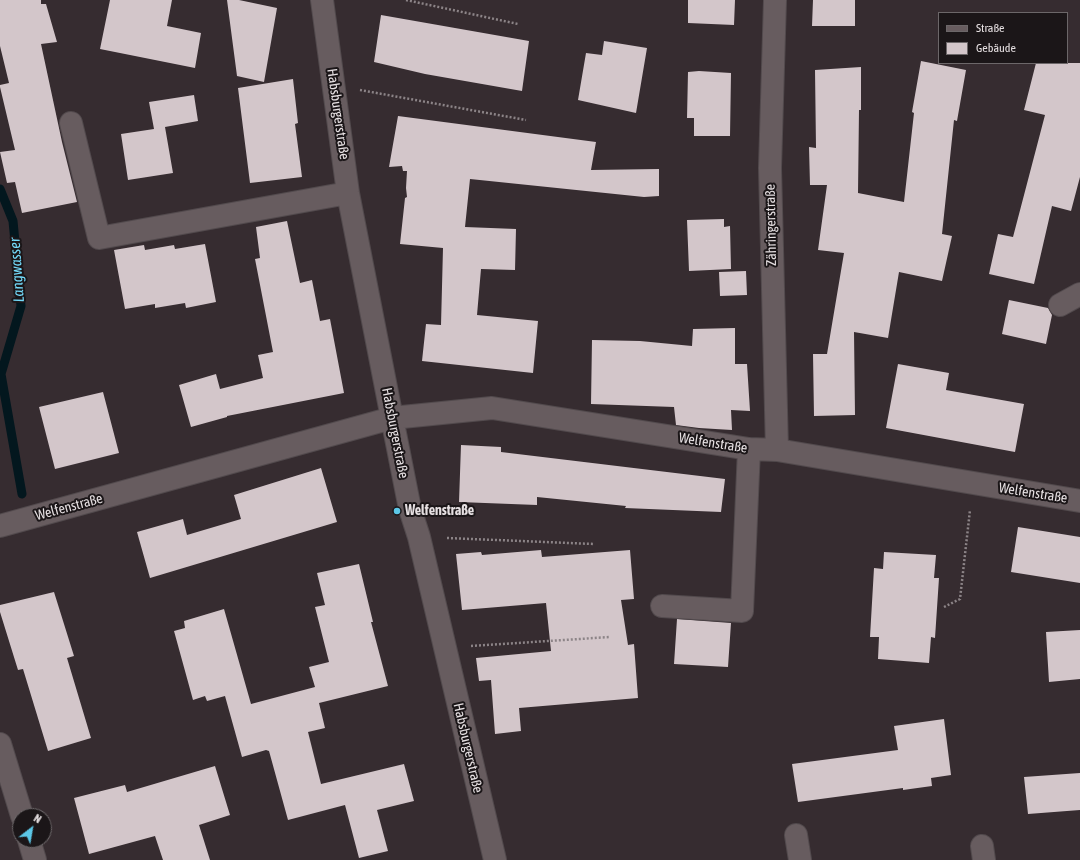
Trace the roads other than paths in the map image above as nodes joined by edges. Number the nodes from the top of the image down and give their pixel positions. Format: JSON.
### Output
{"nodes":[{"id":1,"x":322,"y":0,"type":"edge"},
{"id":2,"x":775,"y":0,"type":"edge"},
{"id":3,"x":71,"y":123,"type":"dead end"},
{"id":4,"x":348,"y":193,"type":"junction"},
{"id":5,"x":1080,"y":294,"type":"edge"},
{"id":6,"x":1060,"y":305,"type":"dead end"},
{"id":7,"x":392,"y":418,"type":"junction"},
{"id":8,"x":749,"y":449,"type":"junction"},
{"id":9,"x":777,"y":450,"type":"junction"},
{"id":10,"x":1080,"y":501,"type":"edge"},
{"id":11,"x":0,"y":526,"type":"edge"},
{"id":12,"x":662,"y":606,"type":"dead end"},
{"id":13,"x":0,"y":744,"type":"edge"},
{"id":14,"x":20,"y":808,"type":"edge"},
{"id":15,"x":796,"y":835,"type":"dead end"},
{"id":16,"x":31,"y":848,"type":"edge"},
{"id":17,"x":35,"y":860,"type":"edge"},
{"id":18,"x":495,"y":860,"type":"edge"},
{"id":19,"x":800,"y":860,"type":"edge"}],
"edges":[{"from":1,"to":4,"type":"street","name":"Habsburgerstraße"},
{"from":2,"to":9,"type":"street","name":"Zähringerstraße"},
{"from":3,"to":4,"type":"street"},
{"from":4,"to":7,"type":"street","name":"Habsburgerstraße"},
{"from":5,"to":6,"type":"street"},
{"from":7,"to":8,"type":"street","name":"Welfenstraße"},
{"from":7,"to":11,"type":"street","name":"Welfenstraße"},
{"from":7,"to":18,"type":"street","name":"Habsburgerstraße"},
{"from":8,"to":9,"type":"street","name":"Welfenstraße"},
{"from":8,"to":12,"type":"street"},
{"from":9,"to":10,"type":"street","name":"Welfenstraße"},
{"from":13,"to":14,"type":"street"},
{"from":15,"to":19,"type":"street"},
{"from":16,"to":17,"type":"street"}]}
